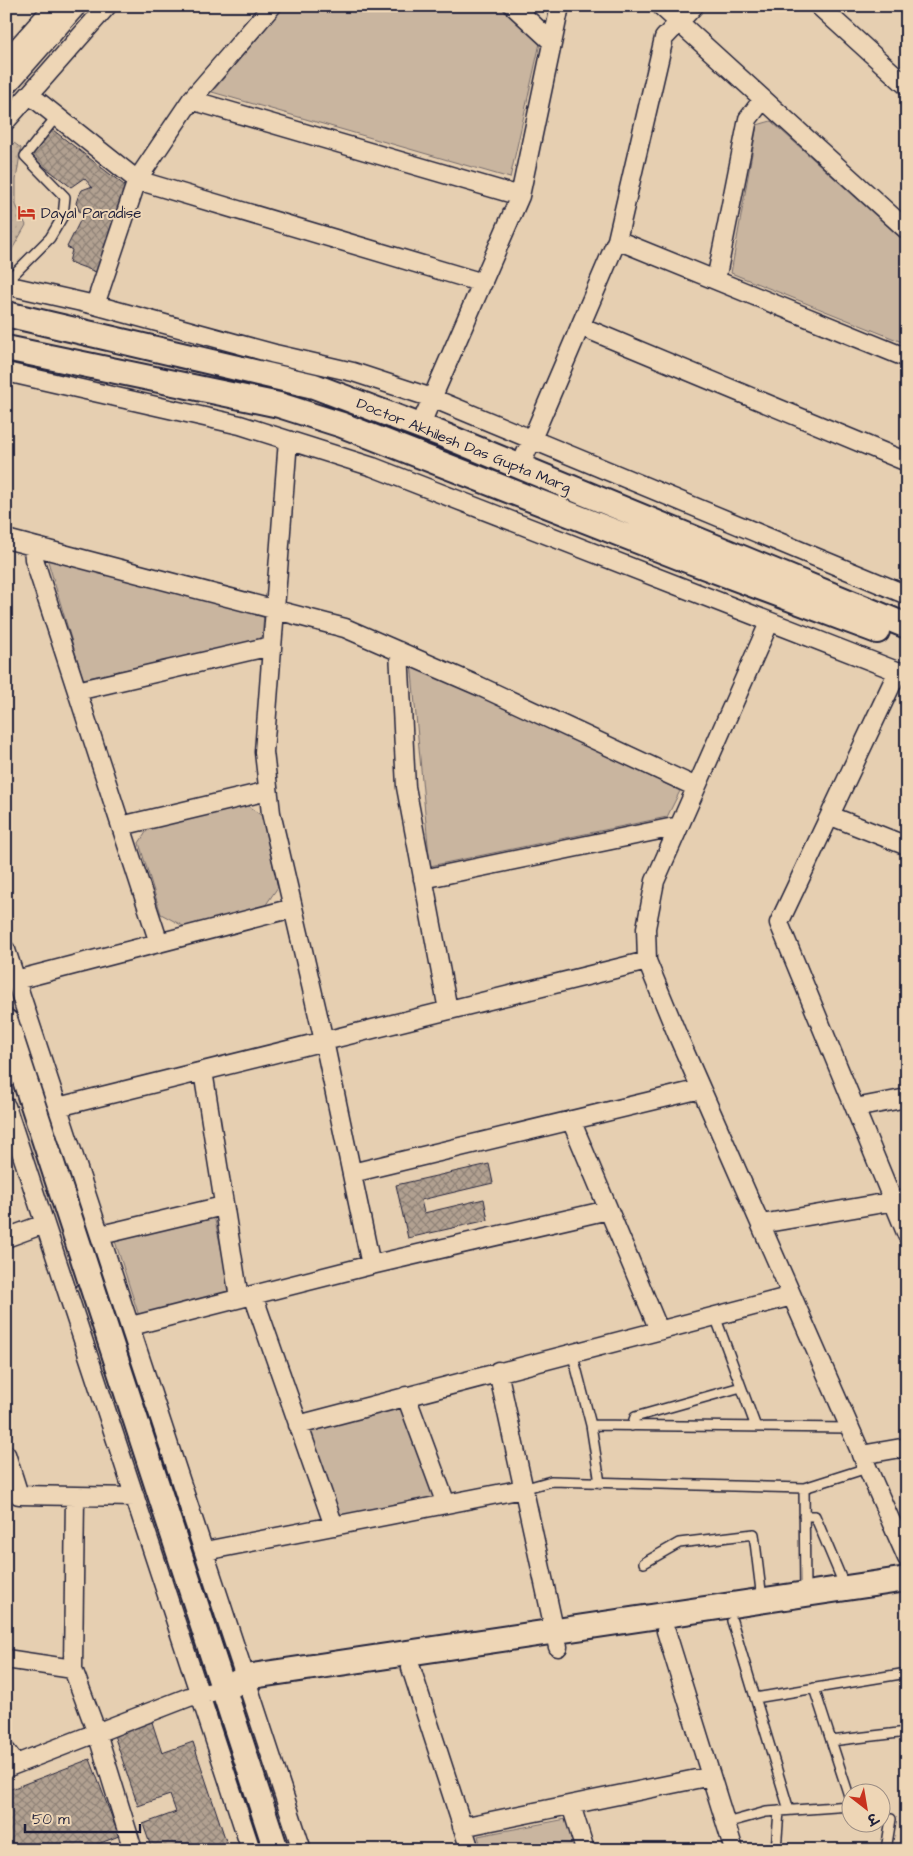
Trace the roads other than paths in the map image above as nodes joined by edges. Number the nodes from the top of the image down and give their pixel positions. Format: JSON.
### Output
{"nodes":[{"id":1,"x":54,"y":6,"type":"edge"},
{"id":2,"x":76,"y":6,"type":"edge"},
{"id":3,"x":108,"y":6,"type":"edge"},
{"id":4,"x":272,"y":6,"type":"edge"},
{"id":5,"x":513,"y":6,"type":"edge"},
{"id":6,"x":560,"y":6,"type":"edge"},
{"id":7,"x":661,"y":6,"type":"edge"},
{"id":8,"x":694,"y":6,"type":"edge"},
{"id":9,"x":819,"y":6,"type":"edge"},
{"id":10,"x":679,"y":22,"type":"junction"},
{"id":11,"x":552,"y":42,"type":"junction"},
{"id":12,"x":6,"y":60,"type":"edge"},
{"id":13,"x":6,"y":86,"type":"edge"},
{"id":14,"x":907,"y":86,"type":"edge"},
{"id":15,"x":30,"y":95,"type":"junction"},
{"id":16,"x":763,"y":99,"type":"junction"},
{"id":17,"x":191,"y":100,"type":"junction"},
{"id":18,"x":56,"y":117,"type":"junction"},
{"id":19,"x":6,"y":121,"type":"edge"},
{"id":20,"x":137,"y":180,"type":"junction"},
{"id":21,"x":520,"y":196,"type":"junction"},
{"id":22,"x":907,"y":230,"type":"edge"},
{"id":23,"x":617,"y":240,"type":"junction"},
{"id":24,"x":716,"y":280,"type":"junction"},
{"id":25,"x":6,"y":282,"type":"edge"},
{"id":26,"x":483,"y":283,"type":"junction"},
{"id":27,"x":6,"y":286,"type":"edge"},
{"id":28,"x":95,"y":305,"type":"junction"},
{"id":29,"x":6,"y":314,"type":"edge"},
{"id":30,"x":580,"y":326,"type":"junction"},
{"id":31,"x":6,"y":348,"type":"edge"},
{"id":32,"x":907,"y":358,"type":"edge"},
{"id":33,"x":6,"y":372,"type":"edge"},
{"id":34,"x":432,"y":398,"type":"junction"},
{"id":35,"x":420,"y":426,"type":"junction"},
{"id":36,"x":288,"y":440,"type":"junction"},
{"id":37,"x":531,"y":440,"type":"junction"},
{"id":38,"x":907,"y":462,"type":"edge"},
{"id":39,"x":520,"y":467,"type":"junction"},
{"id":40,"x":6,"y":539,"type":"edge"},
{"id":41,"x":34,"y":546,"type":"junction"},
{"id":42,"x":699,"y":556,"type":"junction"},
{"id":43,"x":676,"y":586,"type":"junction"},
{"id":44,"x":907,"y":595,"type":"edge"},
{"id":45,"x":274,"y":610,"type":"junction"},
{"id":46,"x":769,"y":622,"type":"junction"},
{"id":47,"x":907,"y":626,"type":"edge"},
{"id":48,"x":907,"y":643,"type":"edge"},
{"id":49,"x":271,"y":646,"type":"junction"},
{"id":50,"x":399,"y":651,"type":"junction"},
{"id":51,"x":902,"y":673,"type":"edge"},
{"id":52,"x":77,"y":691,"type":"junction"},
{"id":53,"x":696,"y":787,"type":"junction"},
{"id":54,"x":268,"y":791,"type":"junction"},
{"id":55,"x":830,"y":816,"type":"junction"},
{"id":56,"x":121,"y":826,"type":"junction"},
{"id":57,"x":680,"y":826,"type":"junction"},
{"id":58,"x":907,"y":846,"type":"edge"},
{"id":59,"x":423,"y":879,"type":"junction"},
{"id":60,"x":293,"y":908,"type":"junction"},
{"id":61,"x":159,"y":943,"type":"junction"},
{"id":62,"x":6,"y":950,"type":"edge"},
{"id":63,"x":647,"y":960,"type":"junction"},
{"id":64,"x":16,"y":980,"type":"junction"},
{"id":65,"x":448,"y":1010,"type":"junction"},
{"id":66,"x":6,"y":1022,"type":"edge"},
{"id":67,"x":324,"y":1041,"type":"junction"},
{"id":68,"x":204,"y":1071,"type":"junction"},
{"id":69,"x":701,"y":1089,"type":"junction"},
{"id":70,"x":907,"y":1098,"type":"edge"},
{"id":71,"x":6,"y":1106,"type":"edge"},
{"id":72,"x":58,"y":1107,"type":"junction"},
{"id":73,"x":855,"y":1108,"type":"junction"},
{"id":74,"x":571,"y":1120,"type":"junction"},
{"id":75,"x":352,"y":1173,"type":"junction"},
{"id":76,"x":900,"y":1200,"type":"edge"},
{"id":77,"x":223,"y":1206,"type":"junction"},
{"id":78,"x":608,"y":1210,"type":"junction"},
{"id":79,"x":44,"y":1224,"type":"junction"},
{"id":80,"x":760,"y":1224,"type":"junction"},
{"id":81,"x":101,"y":1235,"type":"junction"},
{"id":82,"x":907,"y":1235,"type":"edge"},
{"id":83,"x":6,"y":1238,"type":"edge"},
{"id":84,"x":371,"y":1265,"type":"junction"},
{"id":85,"x":246,"y":1296,"type":"junction"},
{"id":86,"x":792,"y":1296,"type":"junction"},
{"id":87,"x":715,"y":1316,"type":"junction"},
{"id":88,"x":131,"y":1326,"type":"junction"},
{"id":89,"x":659,"y":1330,"type":"junction"},
{"id":90,"x":572,"y":1352,"type":"junction"},
{"id":91,"x":498,"y":1371,"type":"junction"},
{"id":92,"x":741,"y":1387,"type":"junction"},
{"id":93,"x":406,"y":1396,"type":"junction"},
{"id":94,"x":298,"y":1425,"type":"junction"},
{"id":95,"x":591,"y":1425,"type":"junction"},
{"id":96,"x":632,"y":1426,"type":"junction"},
{"id":97,"x":756,"y":1427,"type":"junction"},
{"id":98,"x":850,"y":1428,"type":"junction"},
{"id":99,"x":907,"y":1447,"type":"edge"},
{"id":100,"x":6,"y":1454,"type":"edge"},
{"id":101,"x":864,"y":1461,"type":"junction"},
{"id":102,"x":600,"y":1482,"type":"junction"},
{"id":103,"x":804,"y":1488,"type":"junction"},
{"id":104,"x":523,"y":1489,"type":"junction"},
{"id":105,"x":75,"y":1496,"type":"junction"},
{"id":106,"x":135,"y":1497,"type":"junction"},
{"id":107,"x":446,"y":1504,"type":"junction"},
{"id":108,"x":804,"y":1516,"type":"junction"},
{"id":109,"x":334,"y":1526,"type":"junction"},
{"id":110,"x":205,"y":1551,"type":"junction"},
{"id":111,"x":907,"y":1558,"type":"edge"},
{"id":112,"x":644,"y":1563,"type":"dead end"},
{"id":113,"x":907,"y":1579,"type":"edge"},
{"id":114,"x":846,"y":1588,"type":"junction"},
{"id":115,"x":907,"y":1594,"type":"edge"},
{"id":116,"x":805,"y":1595,"type":"junction"},
{"id":117,"x":762,"y":1601,"type":"junction"},
{"id":118,"x":732,"y":1621,"type":"junction"},
{"id":119,"x":666,"y":1631,"type":"junction"},
{"id":120,"x":556,"y":1640,"type":"junction"},
{"id":121,"x":6,"y":1659,"type":"edge"},
{"id":122,"x":411,"y":1668,"type":"junction"},
{"id":123,"x":73,"y":1669,"type":"junction"},
{"id":124,"x":907,"y":1673,"type":"edge"},
{"id":125,"x":249,"y":1684,"type":"junction"},
{"id":126,"x":814,"y":1688,"type":"junction"},
{"id":127,"x":224,"y":1690,"type":"junction"},
{"id":128,"x":201,"y":1694,"type":"junction"},
{"id":129,"x":755,"y":1698,"type":"junction"},
{"id":130,"x":907,"y":1732,"type":"edge"},
{"id":131,"x":96,"y":1733,"type":"junction"},
{"id":132,"x":832,"y":1741,"type":"junction"},
{"id":133,"x":9,"y":1761,"type":"edge"},
{"id":134,"x":712,"y":1776,"type":"junction"},
{"id":135,"x":845,"y":1784,"type":"edge"},
{"id":136,"x":572,"y":1805,"type":"junction"},
{"id":137,"x":840,"y":1807,"type":"edge"},
{"id":138,"x":789,"y":1810,"type":"junction"},
{"id":139,"x":779,"y":1811,"type":"junction"},
{"id":140,"x":891,"y":1819,"type":"dead end"},
{"id":141,"x":726,"y":1823,"type":"junction"},
{"id":142,"x":462,"y":1827,"type":"junction"},
{"id":143,"x":131,"y":1849,"type":"edge"},
{"id":144,"x":251,"y":1850,"type":"edge"},
{"id":145,"x":276,"y":1850,"type":"edge"},
{"id":146,"x":302,"y":1850,"type":"edge"},
{"id":147,"x":470,"y":1850,"type":"edge"},
{"id":148,"x":585,"y":1850,"type":"edge"},
{"id":149,"x":734,"y":1850,"type":"edge"},
{"id":150,"x":776,"y":1850,"type":"edge"},
{"id":151,"x":886,"y":1850,"type":"edge"}],
"edges":[{"from":1,"to":12,"type":"street"},
{"from":2,"to":13,"type":"street"},
{"from":3,"to":15,"type":"street"},
{"from":4,"to":17,"type":"street"},
{"from":5,"to":11,"type":"street"},
{"from":6,"to":11,"type":"street"},
{"from":7,"to":10,"type":"street"},
{"from":8,"to":10,"type":"street"},
{"from":9,"to":14,"type":"street"},
{"from":10,"to":16,"type":"street"},
{"from":10,"to":23,"type":"street"},
{"from":11,"to":21,"type":"street"},
{"from":15,"to":18,"type":"street"},
{"from":15,"to":19,"type":"street"},
{"from":16,"to":22,"type":"street"},
{"from":16,"to":24,"type":"street"},
{"from":17,"to":20,"type":"street"},
{"from":17,"to":21,"type":"street"},
{"from":18,"to":20,"type":"street"},
{"from":18,"to":25,"type":"lane"},
{"from":20,"to":26,"type":"street"},
{"from":20,"to":28,"type":"street"},
{"from":21,"to":26,"type":"street"},
{"from":23,"to":24,"type":"street"},
{"from":23,"to":30,"type":"street"},
{"from":24,"to":32,"type":"street"},
{"from":26,"to":34,"type":"street"},
{"from":27,"to":28,"type":"street"},
{"from":28,"to":34,"type":"street"},
{"from":29,"to":35,"type":"street","name":"Doctor Akhilesh Das Gupta Marg"},
{"from":30,"to":37,"type":"street"},
{"from":30,"to":38,"type":"street"},
{"from":31,"to":42,"type":"street","name":"Doctor Akhilesh Das Gupta Marg"},
{"from":33,"to":36,"type":"street"},
{"from":34,"to":35,"type":"street"},
{"from":34,"to":37,"type":"street"},
{"from":35,"to":39,"type":"street","name":"Doctor Akhilesh Das Gupta Marg"},
{"from":36,"to":43,"type":"street"},
{"from":36,"to":45,"type":"street"},
{"from":37,"to":39,"type":"street"},
{"from":37,"to":44,"type":"street"},
{"from":39,"to":42,"type":"street","name":"Doctor Akhilesh Das Gupta Marg"},
{"from":40,"to":41,"type":"street"},
{"from":41,"to":45,"type":"street"},
{"from":41,"to":52,"type":"street"},
{"from":42,"to":43,"type":"street"},
{"from":42,"to":47,"type":"street","name":"Doctor Akhilesh Das Gupta Marg"},
{"from":42,"to":48,"type":"street","name":"Doctor Akhilesh Das Gupta Marg"},
{"from":43,"to":46,"type":"street"},
{"from":45,"to":49,"type":"street"},
{"from":45,"to":50,"type":"street"},
{"from":46,"to":51,"type":"street"},
{"from":46,"to":53,"type":"street"},
{"from":49,"to":52,"type":"street"},
{"from":49,"to":54,"type":"street"},
{"from":50,"to":53,"type":"street"},
{"from":50,"to":59,"type":"street"},
{"from":51,"to":55,"type":"street"},
{"from":52,"to":56,"type":"street"},
{"from":53,"to":57,"type":"street"},
{"from":54,"to":56,"type":"street"},
{"from":54,"to":60,"type":"street"},
{"from":55,"to":58,"type":"street"},
{"from":55,"to":73,"type":"street"},
{"from":56,"to":61,"type":"street"},
{"from":57,"to":59,"type":"street"},
{"from":57,"to":63,"type":"street"},
{"from":59,"to":65,"type":"street"},
{"from":60,"to":61,"type":"street"},
{"from":60,"to":67,"type":"street"},
{"from":61,"to":64,"type":"street"},
{"from":62,"to":64,"type":"street"},
{"from":63,"to":65,"type":"street"},
{"from":63,"to":69,"type":"street"},
{"from":64,"to":72,"type":"street"},
{"from":65,"to":67,"type":"street"},
{"from":66,"to":127,"type":"street"},
{"from":67,"to":68,"type":"street"},
{"from":67,"to":75,"type":"street"},
{"from":68,"to":72,"type":"street"},
{"from":68,"to":77,"type":"street"},
{"from":69,"to":74,"type":"street"},
{"from":69,"to":80,"type":"street"},
{"from":70,"to":73,"type":"street"},
{"from":71,"to":79,"type":"street"},
{"from":72,"to":81,"type":"street"},
{"from":73,"to":76,"type":"street"},
{"from":74,"to":75,"type":"street"},
{"from":74,"to":78,"type":"street"},
{"from":75,"to":84,"type":"street"},
{"from":76,"to":80,"type":"street"},
{"from":76,"to":82,"type":"street"},
{"from":77,"to":81,"type":"street"},
{"from":77,"to":85,"type":"street"},
{"from":78,"to":84,"type":"street"},
{"from":78,"to":89,"type":"street"},
{"from":79,"to":83,"type":"street"},
{"from":79,"to":106,"type":"street"},
{"from":80,"to":86,"type":"street"},
{"from":81,"to":88,"type":"street"},
{"from":84,"to":85,"type":"street"},
{"from":85,"to":88,"type":"street"},
{"from":85,"to":94,"type":"street"},
{"from":86,"to":87,"type":"street"},
{"from":86,"to":98,"type":"street"},
{"from":87,"to":89,"type":"street"},
{"from":87,"to":92,"type":"lane"},
{"from":88,"to":110,"type":"street"},
{"from":89,"to":90,"type":"street"},
{"from":90,"to":91,"type":"street"},
{"from":90,"to":95,"type":"lane"},
{"from":91,"to":93,"type":"street"},
{"from":91,"to":104,"type":"street"},
{"from":92,"to":96,"type":"lane"},
{"from":92,"to":97,"type":"lane"},
{"from":93,"to":94,"type":"street"},
{"from":93,"to":107,"type":"street"},
{"from":94,"to":109,"type":"street"},
{"from":95,"to":96,"type":"lane"},
{"from":95,"to":102,"type":"lane"},
{"from":96,"to":97,"type":"lane"},
{"from":97,"to":98,"type":"lane"},
{"from":98,"to":101,"type":"street"},
{"from":99,"to":101,"type":"street"},
{"from":100,"to":105,"type":"street"},
{"from":101,"to":103,"type":"lane"},
{"from":101,"to":111,"type":"street"},
{"from":102,"to":103,"type":"lane"},
{"from":102,"to":104,"type":"lane"},
{"from":103,"to":108,"type":"lane"},
{"from":104,"to":107,"type":"street"},
{"from":104,"to":120,"type":"street"},
{"from":105,"to":106,"type":"street"},
{"from":105,"to":123,"type":"street"},
{"from":106,"to":128,"type":"street"},
{"from":107,"to":109,"type":"street"},
{"from":108,"to":114,"type":"lane"},
{"from":108,"to":116,"type":"lane"},
{"from":109,"to":110,"type":"street"},
{"from":110,"to":125,"type":"street"},
{"from":112,"to":117,"type":"lane"},
{"from":113,"to":114,"type":"street"},
{"from":114,"to":116,"type":"street"},
{"from":115,"to":118,"type":"street"},
{"from":116,"to":117,"type":"street"},
{"from":117,"to":120,"type":"street"},
{"from":118,"to":119,"type":"street"},
{"from":118,"to":129,"type":"lane"},
{"from":119,"to":120,"type":"street"},
{"from":119,"to":134,"type":"street"},
{"from":120,"to":122,"type":"street"},
{"from":120,"to":125,"type":"street"},
{"from":121,"to":123,"type":"street"},
{"from":122,"to":125,"type":"street"},
{"from":122,"to":142,"type":"street"},
{"from":123,"to":131,"type":"street"},
{"from":124,"to":126,"type":"lane"},
{"from":125,"to":127,"type":"street"},
{"from":125,"to":146,"type":"street"},
{"from":126,"to":129,"type":"lane"},
{"from":126,"to":132,"type":"lane"},
{"from":127,"to":128,"type":"street"},
{"from":127,"to":145,"type":"street"},
{"from":128,"to":131,"type":"street"},
{"from":128,"to":144,"type":"street"},
{"from":129,"to":138,"type":"lane"},
{"from":130,"to":132,"type":"lane"},
{"from":131,"to":133,"type":"street"},
{"from":131,"to":143,"type":"street"},
{"from":132,"to":135,"type":"lane"},
{"from":134,"to":136,"type":"street"},
{"from":134,"to":141,"type":"street"},
{"from":136,"to":142,"type":"street"},
{"from":136,"to":148,"type":"street"},
{"from":137,"to":138,"type":"lane"},
{"from":138,"to":139,"type":"lane"},
{"from":139,"to":141,"type":"lane"},
{"from":139,"to":150,"type":"lane"},
{"from":140,"to":151,"type":"lane"},
{"from":141,"to":149,"type":"street"},
{"from":142,"to":147,"type":"street"}]}
